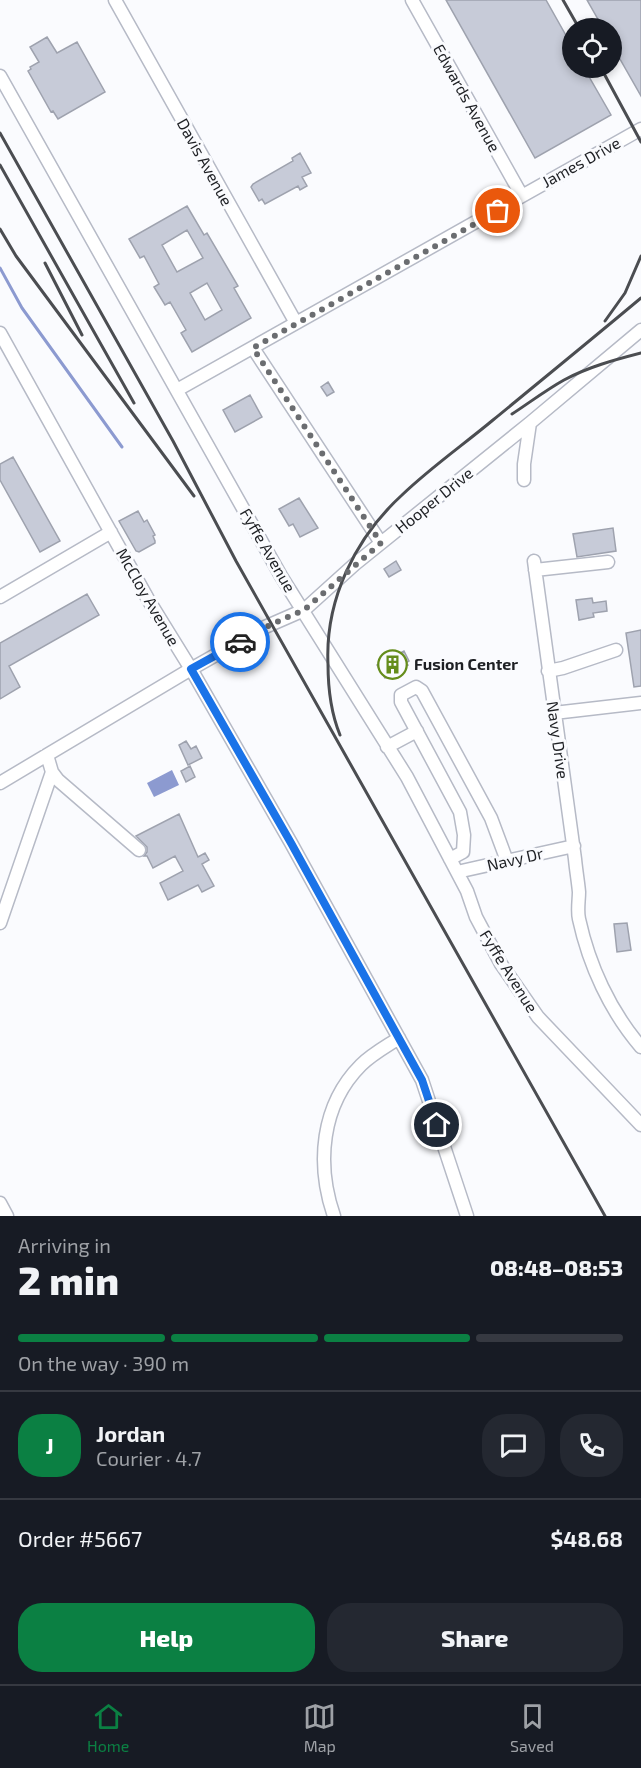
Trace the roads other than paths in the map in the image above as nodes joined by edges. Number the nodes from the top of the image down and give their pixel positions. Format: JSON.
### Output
{"nodes":[{"id":1,"x":115,"y":0,"type":"edge"},
{"id":2,"x":412,"y":0,"type":"edge"},
{"id":3,"x":0,"y":76,"type":"edge"},
{"id":4,"x":641,"y":129,"type":"edge"},
{"id":5,"x":522,"y":196,"type":"junction"},
{"id":6,"x":296,"y":323,"type":"junction"},
{"id":7,"x":641,"y":330,"type":"edge"},
{"id":8,"x":0,"y":333,"type":"edge"},
{"id":9,"x":253,"y":348,"type":"junction"},
{"id":10,"x":177,"y":390,"type":"junction"},
{"id":11,"x":530,"y":423,"type":"junction"},
{"id":12,"x":524,"y":480,"type":"dead end"},
{"id":13,"x":111,"y":532,"type":"junction"},
{"id":14,"x":381,"y":543,"type":"junction"},
{"id":15,"x":608,"y":562,"type":"dead end"},
{"id":16,"x":0,"y":597,"type":"edge"},
{"id":17,"x":304,"y":610,"type":"junction"},
{"id":18,"x":616,"y":650,"type":"dead end"},
{"id":19,"x":191,"y":669,"type":"junction"},
{"id":20,"x":548,"y":670,"type":"junction"},
{"id":21,"x":641,"y":703,"type":"edge"},
{"id":22,"x":554,"y":713,"type":"junction"},
{"id":23,"x":417,"y":731,"type":"junction"},
{"id":24,"x":387,"y":747,"type":"junction"},
{"id":25,"x":47,"y":755,"type":"junction"},
{"id":26,"x":52,"y":772,"type":"junction"},
{"id":27,"x":0,"y":783,"type":"edge"},
{"id":28,"x":573,"y":846,"type":"junction"},
{"id":29,"x":139,"y":850,"type":"dead end"},
{"id":30,"x":450,"y":859,"type":"junction"},
{"id":31,"x":507,"y":861,"type":"junction"},
{"id":32,"x":457,"y":872,"type":"junction"},
{"id":33,"x":0,"y":923,"type":"edge"},
{"id":34,"x":399,"y":1038,"type":"junction"},
{"id":35,"x":641,"y":1047,"type":"edge"},
{"id":36,"x":641,"y":1125,"type":"edge"},
{"id":37,"x":0,"y":1203,"type":"edge"},
{"id":38,"x":7,"y":1216,"type":"edge"},
{"id":39,"x":334,"y":1216,"type":"edge"},
{"id":40,"x":466,"y":1216,"type":"edge"}],
"edges":[{"from":1,"to":6,"type":"street","name":"Davis Avenue"},
{"from":2,"to":5,"type":"street","name":"Edwards Avenue"},
{"from":3,"to":10,"type":"street","name":"Fyffe Avenue"},
{"from":4,"to":5,"type":"street","name":"James Drive"},
{"from":5,"to":6,"type":"street","name":"James Drive"},
{"from":6,"to":9,"type":"street","name":"James Drive"},
{"from":7,"to":11,"type":"street","name":"Hooper Drive"},
{"from":8,"to":13,"type":"street","name":"McCloy Avenue"},
{"from":9,"to":10,"type":"street","name":"James Drive"},
{"from":9,"to":14,"type":"street"},
{"from":10,"to":17,"type":"street","name":"Fyffe Avenue"},
{"from":11,"to":12,"type":"street"},
{"from":11,"to":14,"type":"street","name":"Hooper Drive"},
{"from":13,"to":16,"type":"street"},
{"from":13,"to":19,"type":"street","name":"McCloy Avenue"},
{"from":14,"to":17,"type":"street","name":"Hooper Drive"},
{"from":15,"to":20,"type":"street","name":"Navy Drive"},
{"from":17,"to":19,"type":"street","name":"Hooper Drive"},
{"from":17,"to":24,"type":"street","name":"Fyffe Avenue"},
{"from":18,"to":20,"type":"street"},
{"from":19,"to":25,"type":"street","name":"Hooper Drive"},
{"from":19,"to":34,"type":"street","name":"McCloy Avenue"},
{"from":20,"to":22,"type":"street","name":"Navy Drive"},
{"from":21,"to":22,"type":"street"},
{"from":22,"to":28,"type":"street","name":"Navy Drive"},
{"from":23,"to":24,"type":"street"},
{"from":23,"to":30,"type":"street"},
{"from":23,"to":31,"type":"street"},
{"from":24,"to":30,"type":"street","name":"Fyffe Avenue"},
{"from":25,"to":26,"type":"street"},
{"from":25,"to":27,"type":"street","name":"Hooper Drive"},
{"from":26,"to":29,"type":"street"},
{"from":26,"to":33,"type":"street"},
{"from":28,"to":31,"type":"street","name":"Navy Dr"},
{"from":28,"to":35,"type":"street","name":"Navy Drive"},
{"from":30,"to":32,"type":"street","name":"Fyffe Avenue"},
{"from":31,"to":32,"type":"street","name":"Navy Dr"},
{"from":32,"to":36,"type":"street","name":"Fyffe Avenue"},
{"from":34,"to":39,"type":"street"},
{"from":34,"to":40,"type":"street","name":"McCloy Avenue"},
{"from":37,"to":38,"type":"street"}]}
